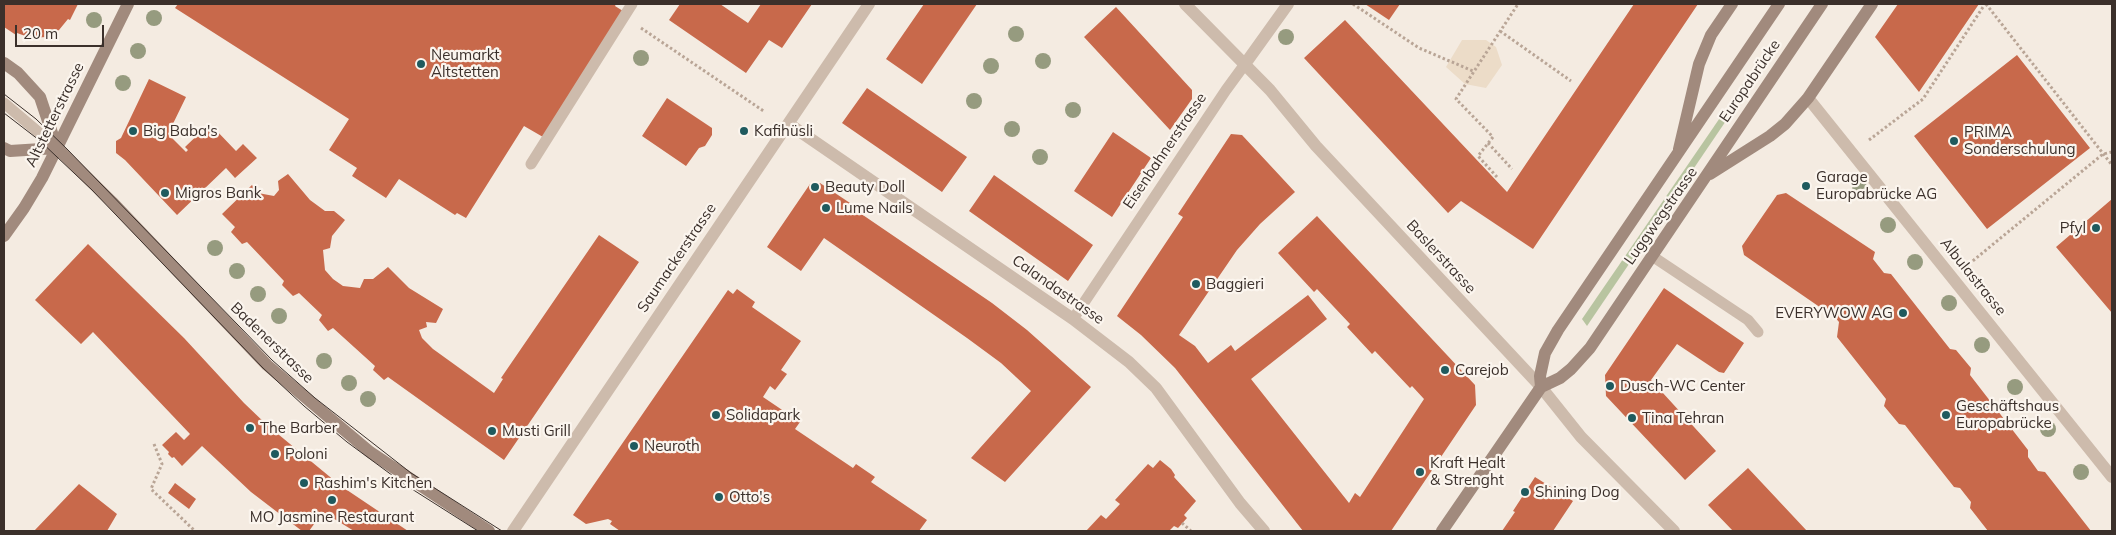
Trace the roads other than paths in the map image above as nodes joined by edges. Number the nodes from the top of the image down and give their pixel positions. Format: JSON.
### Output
{"nodes":[{"id":1,"x":128,"y":4,"type":"edge"},
{"id":2,"x":632,"y":4,"type":"edge"},
{"id":3,"x":869,"y":4,"type":"edge"},
{"id":4,"x":1185,"y":4,"type":"edge"},
{"id":5,"x":1288,"y":4,"type":"edge"},
{"id":6,"x":1732,"y":4,"type":"edge"},
{"id":7,"x":1780,"y":4,"type":"edge"},
{"id":8,"x":1822,"y":4,"type":"edge"},
{"id":9,"x":1872,"y":4,"type":"edge"},
{"id":10,"x":4,"y":63,"type":"edge"},
{"id":11,"x":1245,"y":64,"type":"junction"},
{"id":12,"x":1808,"y":98,"type":"junction"},
{"id":13,"x":4,"y":103,"type":"edge"},
{"id":14,"x":788,"y":124,"type":"junction"},
{"id":15,"x":4,"y":148,"type":"edge"},
{"id":16,"x":57,"y":148,"type":"junction"},
{"id":17,"x":1677,"y":156,"type":"junction"},
{"id":18,"x":531,"y":164,"type":"dead end"},
{"id":19,"x":1706,"y":176,"type":"junction"},
{"id":20,"x":4,"y":236,"type":"edge"},
{"id":21,"x":1652,"y":256,"type":"junction"},
{"id":22,"x":1073,"y":319,"type":"junction"},
{"id":23,"x":1758,"y":332,"type":"dead end"},
{"id":24,"x":1541,"y":387,"type":"junction"},
{"id":25,"x":2112,"y":477,"type":"edge"},
{"id":26,"x":489,"y":531,"type":"edge"},
{"id":27,"x":512,"y":531,"type":"edge"},
{"id":28,"x":1264,"y":531,"type":"edge"},
{"id":29,"x":1442,"y":531,"type":"edge"},
{"id":30,"x":1674,"y":531,"type":"edge"}],
"edges":[{"from":1,"to":16,"type":"street","name":"Altstetterstrasse"},
{"from":2,"to":18,"type":"lane"},
{"from":3,"to":14,"type":"street","name":"Saumackerstrasse"},
{"from":4,"to":11,"type":"street","name":"Baslerstrasse"},
{"from":5,"to":11,"type":"street","name":"Eisenbahnerstrasse"},
{"from":6,"to":17,"type":"street","name":"Luggwegstrasse"},
{"from":7,"to":17,"type":"street","name":"Europabrücke"},
{"from":8,"to":19,"type":"street","name":"Europabrücke"},
{"from":9,"to":12,"type":"street","name":"Luggwegstrasse"},
{"from":10,"to":16,"type":"street","name":"Badenerstrasse"},
{"from":11,"to":22,"type":"lane","name":"Eisenbahnerstrasse"},
{"from":11,"to":24,"type":"street","name":"Baslerstrasse"},
{"from":12,"to":19,"type":"street","name":"Luggwegstrasse"},
{"from":12,"to":25,"type":"street","name":"Albulastrasse"},
{"from":13,"to":16,"type":"lane"},
{"from":14,"to":22,"type":"street","name":"Calandastrasse"},
{"from":14,"to":27,"type":"street","name":"Saumackerstrasse"},
{"from":15,"to":16,"type":"street"},
{"from":16,"to":20,"type":"street","name":"Altstetterstrasse"},
{"from":16,"to":26,"type":"street","name":"Badenerstrasse"},
{"from":17,"to":24,"type":"street","name":"Luggwegstrasse"},
{"from":19,"to":21,"type":"street","name":"Luggwegstrasse"},
{"from":21,"to":23,"type":"lane"},
{"from":21,"to":24,"type":"street","name":"Luggwegstrasse"},
{"from":22,"to":28,"type":"street","name":"Calandastrasse"},
{"from":24,"to":29,"type":"street","name":"Luggwegstrasse"},
{"from":24,"to":30,"type":"street","name":"Baslerstrasse"}]}
